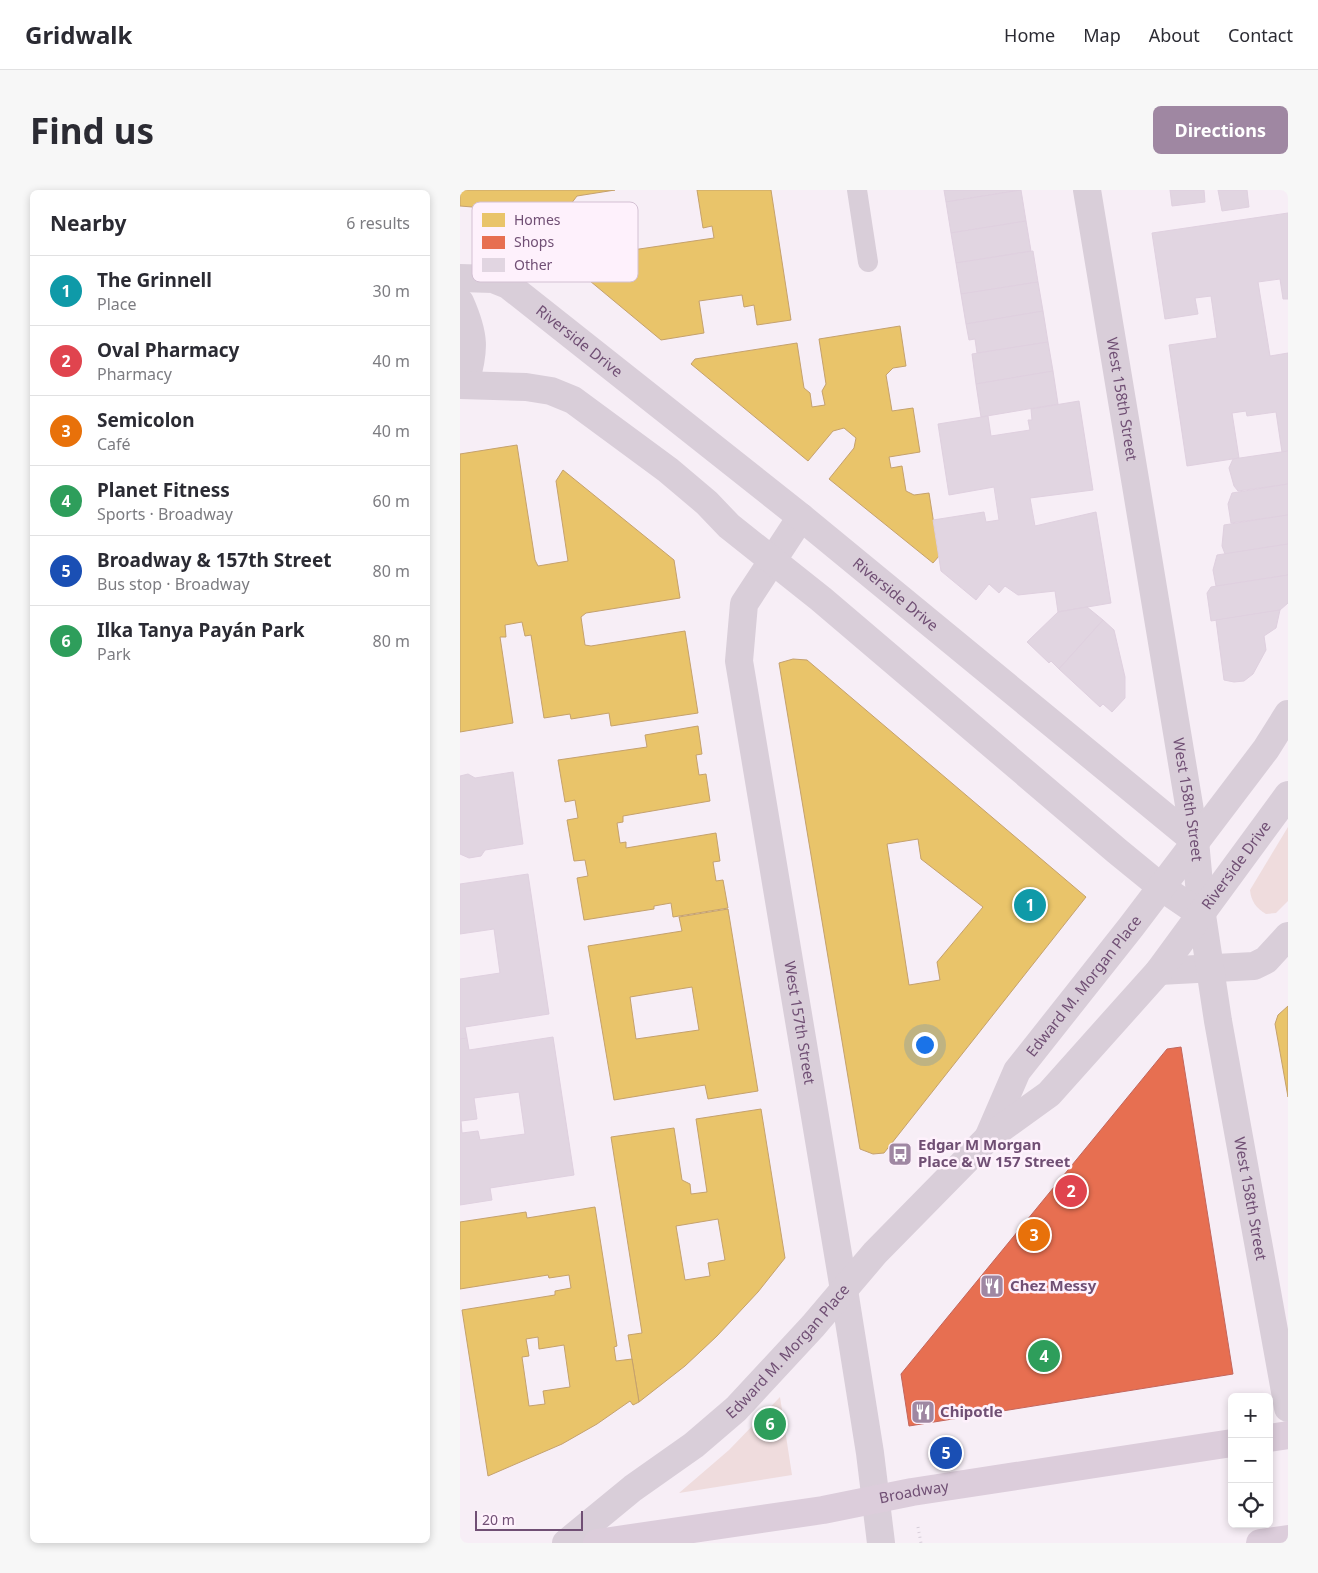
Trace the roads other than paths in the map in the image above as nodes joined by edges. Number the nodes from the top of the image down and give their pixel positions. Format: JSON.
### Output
{"nodes":[{"id":1,"x":857,"y":190,"type":"edge"},
{"id":2,"x":1087,"y":190,"type":"edge"},
{"id":3,"x":868,"y":262,"type":"dead end"},
{"id":4,"x":500,"y":282,"type":"edge"},
{"id":5,"x":460,"y":302,"type":"edge"},
{"id":6,"x":462,"y":385,"type":"edge"},
{"id":7,"x":801,"y":517,"type":"junction"},
{"id":8,"x":773,"y":559,"type":"junction"},
{"id":9,"x":1288,"y":714,"type":"edge"},
{"id":10,"x":1288,"y":795,"type":"edge"},
{"id":11,"x":1196,"y":841,"type":"junction"},
{"id":12,"x":1161,"y":887,"type":"junction"},
{"id":13,"x":1202,"y":915,"type":"junction"},
{"id":14,"x":1288,"y":936,"type":"edge"},
{"id":15,"x":1210,"y":970,"type":"junction"},
{"id":16,"x":1159,"y":971,"type":"junction"},
{"id":17,"x":988,"y":1138,"type":"junction"},
{"id":18,"x":844,"y":1290,"type":"junction"},
{"id":19,"x":1288,"y":1408,"type":"edge"},
{"id":20,"x":1288,"y":1435,"type":"edge"},
{"id":21,"x":1273,"y":1437,"type":"edge"},
{"id":22,"x":1228,"y":1445,"type":"edge"},
{"id":23,"x":875,"y":1501,"type":"junction"},
{"id":24,"x":1288,"y":1540,"type":"edge"},
{"id":25,"x":566,"y":1543,"type":"edge"},
{"id":26,"x":597,"y":1543,"type":"edge"},
{"id":27,"x":881,"y":1543,"type":"edge"},
{"id":28,"x":1260,"y":1543,"type":"edge"}],
"edges":[{"from":1,"to":3,"type":"lane"},
{"from":2,"to":11,"type":"main road","name":"West 158th Street"},
{"from":4,"to":7,"type":"main road","name":"Riverside Drive"},
{"from":5,"to":6,"type":"main road"},
{"from":6,"to":8,"type":"main road","name":"Riverside Drive"},
{"from":7,"to":8,"type":"main road","name":"West 157th Street"},
{"from":7,"to":11,"type":"main road","name":"Riverside Drive"},
{"from":8,"to":12,"type":"main road","name":"Riverside Drive"},
{"from":8,"to":18,"type":"main road","name":"West 157th Street"},
{"from":9,"to":11,"type":"main road"},
{"from":10,"to":13,"type":"main road","name":"Riverside Drive"},
{"from":11,"to":12,"type":"main road","name":"Edward M. Morgan Place"},
{"from":11,"to":13,"type":"main road","name":"West 158th Street"},
{"from":12,"to":13,"type":"main road","name":"Riverside Drive"},
{"from":12,"to":17,"type":"main road","name":"Edward M. Morgan Place"},
{"from":13,"to":15,"type":"main road","name":"West 158th Street"},
{"from":13,"to":16,"type":"main road","name":"Edward M. Morgan Place"},
{"from":14,"to":15,"type":"main road"},
{"from":15,"to":16,"type":"main road"},
{"from":15,"to":19,"type":"main road","name":"West 158th Street"},
{"from":16,"to":17,"type":"main road","name":"Edward M. Morgan Place"},
{"from":17,"to":18,"type":"main road","name":"Edward M. Morgan Place"},
{"from":18,"to":23,"type":"main road","name":"West 157th Street"},
{"from":18,"to":25,"type":"main road","name":"Edward M. Morgan Place"},
{"from":20,"to":21,"type":"main road"},
{"from":22,"to":23,"type":"main road","name":"Broadway"},
{"from":23,"to":26,"type":"main road","name":"Broadway"},
{"from":23,"to":27,"type":"main road","name":"West 157th Street"},
{"from":24,"to":28,"type":"main road"}]}
